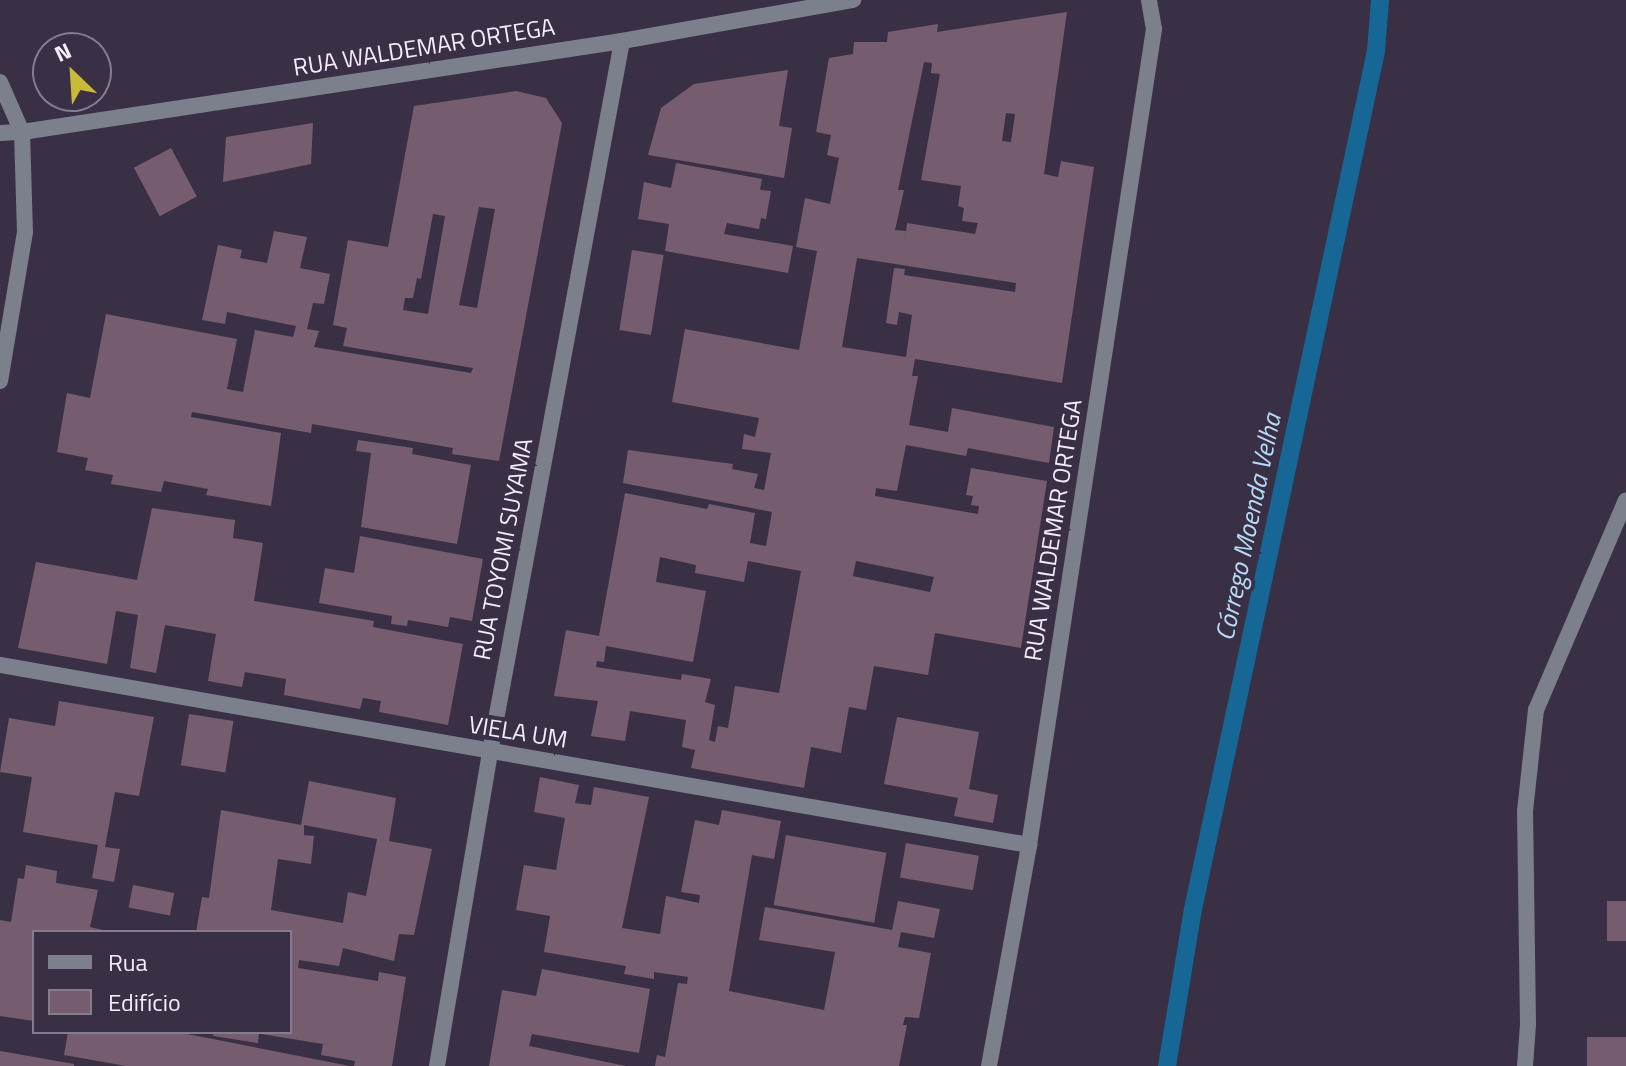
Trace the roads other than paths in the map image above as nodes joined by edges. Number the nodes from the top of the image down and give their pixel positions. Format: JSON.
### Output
{"nodes":[{"id":1,"x":853,"y":0,"type":"edge"},
{"id":2,"x":1149,"y":0,"type":"edge"},
{"id":3,"x":622,"y":41,"type":"junction"},
{"id":4,"x":0,"y":82,"type":"edge"},
{"id":5,"x":22,"y":132,"type":"junction"},
{"id":6,"x":0,"y":133,"type":"edge"},
{"id":7,"x":0,"y":381,"type":"edge"},
{"id":8,"x":1626,"y":500,"type":"edge"},
{"id":9,"x":0,"y":665,"type":"edge"},
{"id":10,"x":490,"y":752,"type":"junction"},
{"id":11,"x":1029,"y":845,"type":"junction"},
{"id":12,"x":437,"y":1066,"type":"edge"},
{"id":13,"x":989,"y":1066,"type":"edge"},
{"id":14,"x":1525,"y":1066,"type":"edge"}],
"edges":[{"from":1,"to":3,"type":"street","name":"RUA WALDEMAR ORTEGA"},
{"from":2,"to":11,"type":"street","name":"RUA WALDEMAR ORTEGA"},
{"from":3,"to":5,"type":"street","name":"RUA WALDEMAR ORTEGA"},
{"from":3,"to":10,"type":"street","name":"RUA TOYOMI SUYAMA"},
{"from":4,"to":5,"type":"street"},
{"from":5,"to":6,"type":"street","name":"RUA WALDEMAR ORTEGA"},
{"from":5,"to":7,"type":"street"},
{"from":8,"to":14,"type":"street"},
{"from":9,"to":10,"type":"street","name":"VIELA UM"},
{"from":10,"to":11,"type":"street","name":"VIELA UM"},
{"from":10,"to":12,"type":"street","name":"RUA TOYOMI SUYAMA"},
{"from":11,"to":13,"type":"street","name":"RUA WALDEMAR ORTEGA"}]}
